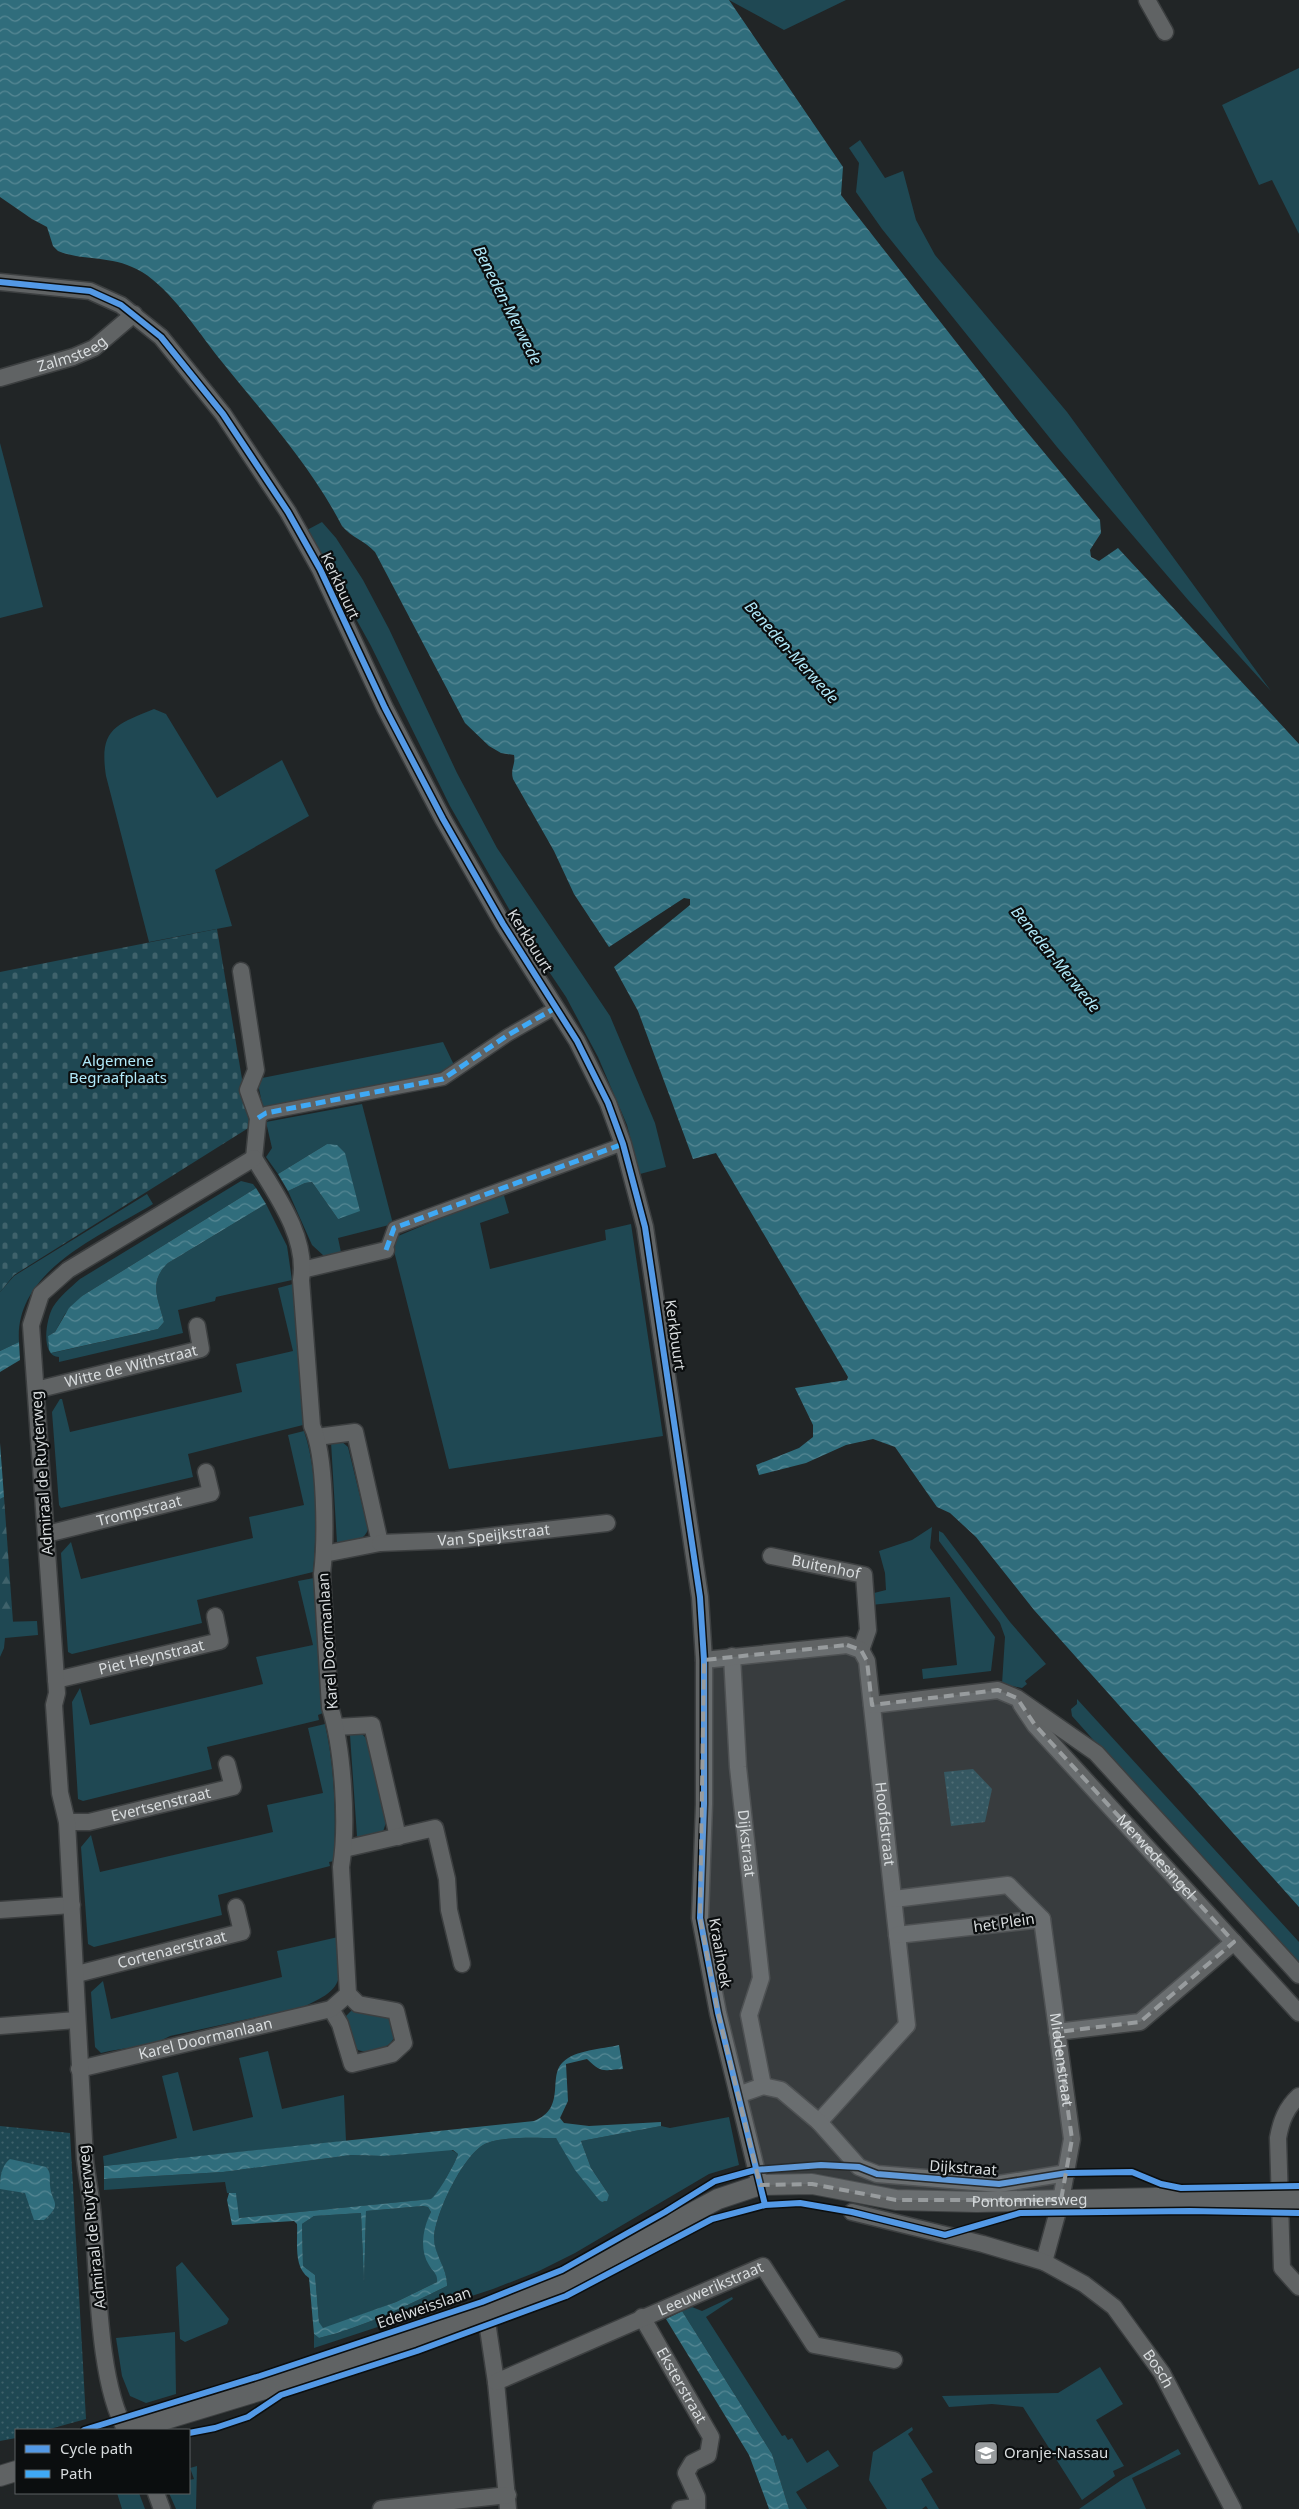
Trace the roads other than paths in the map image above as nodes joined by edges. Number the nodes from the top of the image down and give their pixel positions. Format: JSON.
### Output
{"nodes":[{"id":1,"x":1147,"y":0,"type":"edge"},
{"id":2,"x":1165,"y":32,"type":"dead end"},
{"id":3,"x":0,"y":282,"type":"edge"},
{"id":4,"x":134,"y":314,"type":"junction"},
{"id":5,"x":0,"y":378,"type":"edge"},
{"id":6,"x":241,"y":971,"type":"dead end"},
{"id":7,"x":557,"y":1007,"type":"junction"},
{"id":8,"x":258,"y":1118,"type":"junction"},
{"id":9,"x":623,"y":1144,"type":"junction"},
{"id":10,"x":254,"y":1158,"type":"junction"},
{"id":11,"x":386,"y":1250,"type":"joint"},
{"id":12,"x":302,"y":1270,"type":"junction"},
{"id":13,"x":197,"y":1326,"type":"dead end"},
{"id":14,"x":36,"y":1390,"type":"junction"},
{"id":15,"x":317,"y":1437,"type":"junction"},
{"id":16,"x":206,"y":1472,"type":"dead end"},
{"id":17,"x":607,"y":1523,"type":"dead end"},
{"id":18,"x":47,"y":1534,"type":"junction"},
{"id":19,"x":380,"y":1543,"type":"junction"},
{"id":20,"x":324,"y":1554,"type":"junction"},
{"id":21,"x":771,"y":1556,"type":"dead end"},
{"id":22,"x":215,"y":1616,"type":"dead end"},
{"id":23,"x":861,"y":1650,"type":"junction"},
{"id":24,"x":732,"y":1656,"type":"junction"},
{"id":25,"x":704,"y":1660,"type":"junction"},
{"id":26,"x":56,"y":1680,"type":"junction"},
{"id":27,"x":1017,"y":1698,"type":"junction"},
{"id":28,"x":872,"y":1705,"type":"junction"},
{"id":29,"x":336,"y":1727,"type":"junction"},
{"id":30,"x":228,"y":1764,"type":"dead end"},
{"id":31,"x":67,"y":1822,"type":"junction"},
{"id":32,"x":398,"y":1837,"type":"junction"},
{"id":33,"x":344,"y":1849,"type":"junction"},
{"id":34,"x":894,"y":1899,"type":"junction"},
{"id":35,"x":72,"y":1905,"type":"junction"},
{"id":36,"x":236,"y":1907,"type":"dead end"},
{"id":37,"x":0,"y":1910,"type":"edge"},
{"id":38,"x":1042,"y":1920,"type":"junction"},
{"id":39,"x":898,"y":1935,"type":"junction"},
{"id":40,"x":1234,"y":1942,"type":"junction"},
{"id":41,"x":462,"y":1964,"type":"dead end"},
{"id":42,"x":77,"y":1974,"type":"junction"},
{"id":43,"x":1299,"y":1975,"type":"edge"},
{"id":44,"x":348,"y":1994,"type":"junction"},
{"id":45,"x":331,"y":2009,"type":"junction"},
{"id":46,"x":1299,"y":2013,"type":"edge"},
{"id":47,"x":76,"y":2020,"type":"junction"},
{"id":48,"x":0,"y":2026,"type":"edge"},
{"id":49,"x":1057,"y":2032,"type":"junction"},
{"id":50,"x":79,"y":2069,"type":"junction"},
{"id":51,"x":763,"y":2086,"type":"junction"},
{"id":52,"x":738,"y":2095,"type":"junction"},
{"id":53,"x":1299,"y":2096,"type":"edge"},
{"id":54,"x":819,"y":2122,"type":"junction"},
{"id":55,"x":1067,"y":2173,"type":"junction"},
{"id":56,"x":760,"y":2185,"type":"junction"},
{"id":57,"x":1279,"y":2199,"type":"junction"},
{"id":58,"x":1299,"y":2199,"type":"edge"},
{"id":59,"x":1061,"y":2200,"type":"junction"},
{"id":60,"x":852,"y":2212,"type":"dead end"},
{"id":61,"x":1044,"y":2262,"type":"junction"},
{"id":62,"x":1299,"y":2287,"type":"edge"},
{"id":63,"x":486,"y":2316,"type":"junction"},
{"id":64,"x":642,"y":2317,"type":"junction"},
{"id":65,"x":894,"y":2360,"type":"dead end"},
{"id":66,"x":496,"y":2382,"type":"junction"},
{"id":67,"x":125,"y":2429,"type":"edge"},
{"id":68,"x":133,"y":2429,"type":"edge"},
{"id":69,"x":15,"y":2459,"type":"edge"},
{"id":70,"x":0,"y":2462,"type":"edge"},
{"id":71,"x":15,"y":2471,"type":"edge"},
{"id":72,"x":0,"y":2476,"type":"edge"},
{"id":73,"x":156,"y":2494,"type":"edge"},
{"id":74,"x":508,"y":2502,"type":"edge"},
{"id":75,"x":691,"y":2508,"type":"edge"},
{"id":76,"x":162,"y":2509,"type":"edge"},
{"id":77,"x":381,"y":2509,"type":"edge"},
{"id":78,"x":1233,"y":2509,"type":"edge"}],
"edges":[{"from":1,"to":2,"type":"street"},
{"from":3,"to":4,"type":"street","name":"Kerkbuurt"},
{"from":4,"to":5,"type":"street","name":"Zalmsteeg"},
{"from":4,"to":7,"type":"street","name":"Kerkbuurt"},
{"from":6,"to":8,"type":"street"},
{"from":7,"to":8,"type":"street"},
{"from":7,"to":9,"type":"street","name":"Kerkbuurt"},
{"from":8,"to":10,"type":"street"},
{"from":9,"to":11,"type":"street"},
{"from":9,"to":25,"type":"street","name":"Kerkbuurt"},
{"from":10,"to":12,"type":"street","name":"Karel Doormanlaan"},
{"from":10,"to":14,"type":"street","name":"Admiraal de Ruyterweg"},
{"from":11,"to":12,"type":"street"},
{"from":12,"to":15,"type":"street","name":"Karel Doormanlaan"},
{"from":13,"to":14,"type":"street","name":"Witte de Withstraat"},
{"from":14,"to":18,"type":"street","name":"Admiraal de Ruyterweg"},
{"from":15,"to":19,"type":"street"},
{"from":15,"to":20,"type":"street","name":"Karel Doormanlaan"},
{"from":16,"to":18,"type":"street","name":"Trompstraat"},
{"from":17,"to":19,"type":"street","name":"Van Speijkstraat"},
{"from":18,"to":26,"type":"street","name":"Admiraal de Ruyterweg"},
{"from":19,"to":20,"type":"street","name":"Karel Doormanlaan"},
{"from":20,"to":29,"type":"street","name":"Karel Doormanlaan"},
{"from":21,"to":23,"type":"street","name":"Buitenhof"},
{"from":22,"to":26,"type":"street","name":"Piet Heynstraat"},
{"from":23,"to":24,"type":"street"},
{"from":23,"to":28,"type":"street","name":"Hoofdstraat"},
{"from":24,"to":25,"type":"street"},
{"from":24,"to":51,"type":"street","name":"Dijkstraat"},
{"from":25,"to":52,"type":"street","name":"Kraaihoek"},
{"from":26,"to":31,"type":"street","name":"Admiraal de Ruyterweg"},
{"from":27,"to":28,"type":"street","name":"Merwedesingel"},
{"from":27,"to":40,"type":"street","name":"Merwedesingel"},
{"from":27,"to":43,"type":"street","name":"Merwedesingel"},
{"from":28,"to":34,"type":"street","name":"Hoofdstraat"},
{"from":29,"to":32,"type":"street","name":"Karel Doormanlaan"},
{"from":29,"to":33,"type":"street","name":"Karel Doormanlaan"},
{"from":30,"to":31,"type":"street","name":"Evertsenstraat"},
{"from":31,"to":35,"type":"street","name":"Admiraal de Ruyterweg"},
{"from":32,"to":33,"type":"street"},
{"from":32,"to":41,"type":"street"},
{"from":33,"to":44,"type":"street","name":"Karel Doormanlaan"},
{"from":34,"to":38,"type":"street","name":"het Plein"},
{"from":34,"to":39,"type":"street","name":"Hoofdstraat"},
{"from":35,"to":37,"type":"street"},
{"from":35,"to":42,"type":"street","name":"Admiraal de Ruyterweg"},
{"from":36,"to":42,"type":"street","name":"Cortenaerstraat"},
{"from":38,"to":39,"type":"street","name":"het Plein"},
{"from":38,"to":49,"type":"street","name":"Middenstraat"},
{"from":39,"to":54,"type":"street","name":"Hoofdstraat"},
{"from":40,"to":46,"type":"street","name":"Merwedesingel"},
{"from":40,"to":49,"type":"street"},
{"from":42,"to":47,"type":"street","name":"Admiraal de Ruyterweg"},
{"from":44,"to":45,"type":"street","name":"Karel Doormanlaan"},
{"from":44,"to":45,"type":"street"},
{"from":45,"to":50,"type":"street","name":"Karel Doormanlaan"},
{"from":47,"to":48,"type":"street"},
{"from":47,"to":50,"type":"street","name":"Admiraal de Ruyterweg"},
{"from":49,"to":55,"type":"street","name":"Middenstraat"},
{"from":50,"to":67,"type":"street","name":"Admiraal de Ruyterweg"},
{"from":51,"to":52,"type":"street"},
{"from":51,"to":54,"type":"street","name":"Dijkstraat"},
{"from":52,"to":56,"type":"street","name":"Kraaihoek"},
{"from":53,"to":57,"type":"street"},
{"from":54,"to":55,"type":"street","name":"Dijkstraat"},
{"from":55,"to":59,"type":"street","name":"Middenstraat"},
{"from":56,"to":59,"type":"street","name":"Pontonniersweg"},
{"from":56,"to":63,"type":"street","name":"Edelweisslaan"},
{"from":57,"to":58,"type":"street","name":"Pontonniersweg"},
{"from":57,"to":59,"type":"street","name":"Pontonniersweg"},
{"from":57,"to":62,"type":"street"},
{"from":59,"to":61,"type":"street","name":"Middenstraat"},
{"from":60,"to":61,"type":"street"},
{"from":61,"to":78,"type":"street","name":"Bosch"},
{"from":63,"to":66,"type":"street"},
{"from":63,"to":68,"type":"street","name":"Edelweisslaan"},
{"from":64,"to":65,"type":"street","name":"Leeuwerikstraat"},
{"from":64,"to":66,"type":"street","name":"Leeuwerikstraat"},
{"from":64,"to":75,"type":"street","name":"Eksterstraat"},
{"from":66,"to":74,"type":"street"},
{"from":69,"to":70,"type":"street"},
{"from":71,"to":72,"type":"street"},
{"from":73,"to":76,"type":"street"},
{"from":74,"to":77,"type":"street"}]}
